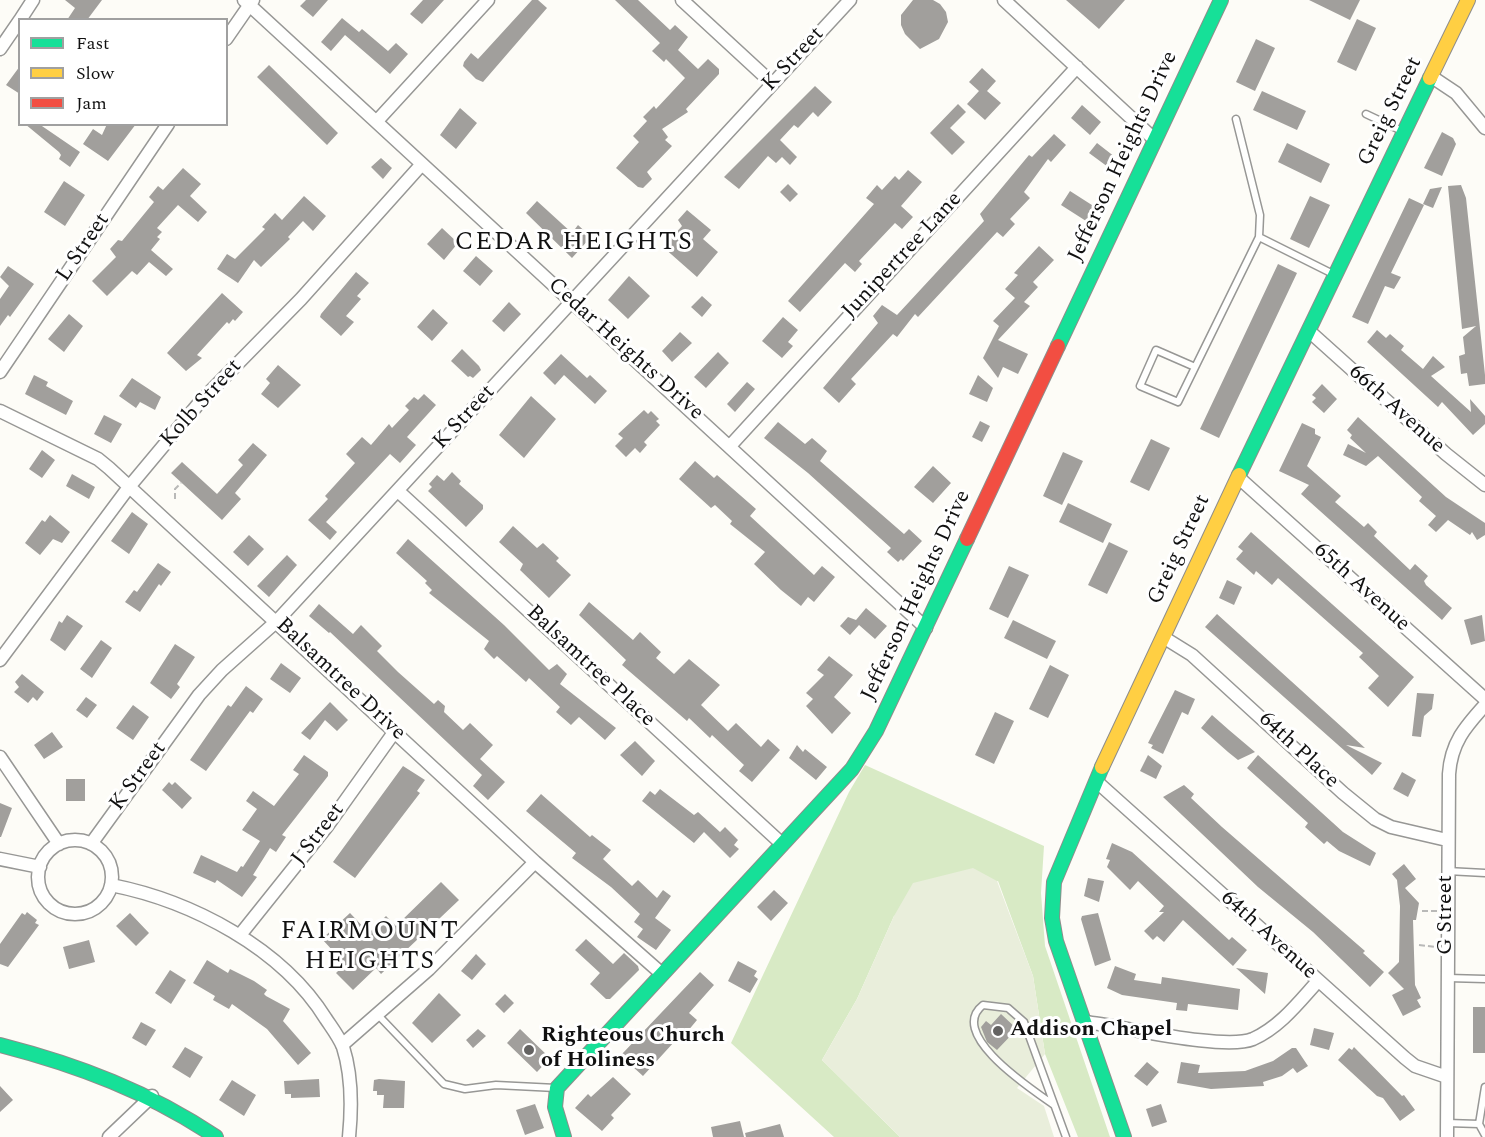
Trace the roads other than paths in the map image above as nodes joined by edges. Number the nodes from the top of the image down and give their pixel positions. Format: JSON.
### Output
{"nodes":[{"id":1,"x":33,"y":0,"type":"edge"},
{"id":2,"x":488,"y":0,"type":"edge"},
{"id":3,"x":682,"y":0,"type":"edge"},
{"id":4,"x":849,"y":0,"type":"edge"},
{"id":5,"x":1004,"y":0,"type":"edge"},
{"id":6,"x":1221,"y":0,"type":"edge"},
{"id":7,"x":1468,"y":0,"type":"edge"},
{"id":8,"x":249,"y":2,"type":"edge"},
{"id":9,"x":21,"y":18,"type":"edge"},
{"id":10,"x":18,"y":23,"type":"edge"},
{"id":11,"x":228,"y":36,"type":"edge"},
{"id":12,"x":0,"y":49,"type":"edge"},
{"id":13,"x":1077,"y":67,"type":"junction"},
{"id":14,"x":1432,"y":76,"type":"junction"},
{"id":15,"x":772,"y":83,"type":"junction"},
{"id":16,"x":1366,"y":114,"type":"dead end"},
{"id":17,"x":1236,"y":119,"type":"dead end"},
{"id":18,"x":377,"y":121,"type":"junction"},
{"id":19,"x":167,"y":126,"type":"edge"},
{"id":20,"x":1485,"y":128,"type":"edge"},
{"id":21,"x":1405,"y":133,"type":"junction"},
{"id":22,"x":1155,"y":140,"type":"junction"},
{"id":23,"x":422,"y":164,"type":"junction"},
{"id":24,"x":1259,"y":237,"type":"junction"},
{"id":25,"x":1336,"y":276,"type":"junction"},
{"id":26,"x":572,"y":302,"type":"junction"},
{"id":27,"x":1309,"y":332,"type":"junction"},
{"id":28,"x":1195,"y":367,"type":"junction"},
{"id":29,"x":0,"y":372,"type":"edge"},
{"id":30,"x":0,"y":411,"type":"edge"},
{"id":31,"x":730,"y":446,"type":"junction"},
{"id":32,"x":1238,"y":477,"type":"junction"},
{"id":33,"x":1485,"y":485,"type":"edge"},
{"id":34,"x":129,"y":487,"type":"junction"},
{"id":35,"x":398,"y":491,"type":"junction"},
{"id":36,"x":277,"y":621,"type":"junction"},
{"id":37,"x":926,"y":627,"type":"junction"},
{"id":38,"x":1163,"y":637,"type":"junction"},
{"id":39,"x":0,"y":660,"type":"edge"},
{"id":40,"x":1485,"y":699,"type":"edge"},
{"id":41,"x":1485,"y":705,"type":"edge"},
{"id":42,"x":395,"y":731,"type":"junction"},
{"id":43,"x":0,"y":757,"type":"edge"},
{"id":44,"x":1096,"y":781,"type":"junction"},
{"id":45,"x":1447,"y":840,"type":"junction"},
{"id":46,"x":59,"y":844,"type":"junction"},
{"id":47,"x":92,"y":844,"type":"junction"},
{"id":48,"x":782,"y":844,"type":"junction"},
{"id":49,"x":0,"y":859,"type":"edge"},
{"id":50,"x":535,"y":862,"type":"junction"},
{"id":51,"x":40,"y":867,"type":"junction"},
{"id":52,"x":1447,"y":871,"type":"junction"},
{"id":53,"x":1485,"y":873,"type":"edge"},
{"id":54,"x":111,"y":885,"type":"junction"},
{"id":55,"x":240,"y":935,"type":"junction"},
{"id":56,"x":662,"y":974,"type":"junction"},
{"id":57,"x":1447,"y":978,"type":"junction"},
{"id":58,"x":1485,"y":979,"type":"edge"},
{"id":59,"x":1318,"y":981,"type":"junction"},
{"id":60,"x":378,"y":1014,"type":"junction"},
{"id":61,"x":1085,"y":1022,"type":"junction"},
{"id":62,"x":0,"y":1044,"type":"edge"},
{"id":63,"x":342,"y":1045,"type":"junction"},
{"id":64,"x":1447,"y":1077,"type":"junction"},
{"id":65,"x":1485,"y":1087,"type":"edge"},
{"id":66,"x":557,"y":1088,"type":"junction"},
{"id":67,"x":152,"y":1096,"type":"junction"},
{"id":68,"x":1054,"y":1105,"type":"junction"},
{"id":69,"x":1447,"y":1123,"type":"junction"},
{"id":70,"x":1479,"y":1124,"type":"junction"},
{"id":71,"x":1485,"y":1135,"type":"edge"},
{"id":72,"x":109,"y":1137,"type":"edge"},
{"id":73,"x":216,"y":1137,"type":"edge"},
{"id":74,"x":349,"y":1137,"type":"edge"},
{"id":75,"x":564,"y":1137,"type":"edge"},
{"id":76,"x":1066,"y":1137,"type":"edge"},
{"id":77,"x":1124,"y":1137,"type":"edge"},
{"id":78,"x":1447,"y":1137,"type":"edge"}],
"edges":[{"from":1,"to":9,"type":"street"},
{"from":2,"to":18,"type":"street"},
{"from":3,"to":15,"type":"street"},
{"from":4,"to":15,"type":"street","name":"K Street"},
{"from":5,"to":13,"type":"street"},
{"from":6,"to":22,"type":"street","name":"Jefferson Heights Drive"},
{"from":7,"to":14,"type":"street","name":"Greig Street"},
{"from":8,"to":11,"type":"street"},
{"from":8,"to":18,"type":"street","name":"Cedar Heights Drive"},
{"from":10,"to":12,"type":"street"},
{"from":13,"to":22,"type":"street"},
{"from":13,"to":31,"type":"street","name":"Junipertree Lane"},
{"from":14,"to":20,"type":"street"},
{"from":14,"to":21,"type":"street","name":"Greig Street"},
{"from":15,"to":26,"type":"street","name":"K Street"},
{"from":16,"to":21,"type":"lane"},
{"from":17,"to":24,"type":"lane"},
{"from":18,"to":23,"type":"street","name":"Cedar Heights Drive"},
{"from":19,"to":29,"type":"street","name":"L Street"},
{"from":21,"to":25,"type":"street","name":"Greig Street"},
{"from":22,"to":37,"type":"street","name":"Jefferson Heights Drive"},
{"from":23,"to":26,"type":"street","name":"Cedar Heights Drive"},
{"from":23,"to":34,"type":"street","name":"Kolb Street"},
{"from":24,"to":25,"type":"lane"},
{"from":24,"to":28,"type":"lane"},
{"from":25,"to":27,"type":"street","name":"Greig Street"},
{"from":26,"to":31,"type":"street","name":"Cedar Heights Drive"},
{"from":26,"to":35,"type":"street","name":"K Street"},
{"from":27,"to":32,"type":"street","name":"Greig Street"},
{"from":27,"to":33,"type":"street","name":"66th Avenue"},
{"from":28,"to":28,"type":"lane"},
{"from":30,"to":34,"type":"street","name":"Balsamtree Drive"},
{"from":31,"to":37,"type":"street","name":"Cedar Heights Drive"},
{"from":32,"to":38,"type":"street","name":"Greig Street"},
{"from":32,"to":40,"type":"street","name":"65th Avenue"},
{"from":34,"to":36,"type":"street","name":"Balsamtree Drive"},
{"from":34,"to":39,"type":"street","name":"Kolb Street"},
{"from":35,"to":36,"type":"street","name":"K Street"},
{"from":35,"to":48,"type":"street","name":"Balsamtree Place"},
{"from":36,"to":42,"type":"street","name":"Balsamtree Drive"},
{"from":36,"to":47,"type":"street","name":"K Street"},
{"from":37,"to":48,"type":"street","name":"Jefferson Heights Drive"},
{"from":38,"to":44,"type":"street","name":"Greig Street"},
{"from":38,"to":45,"type":"street","name":"64th Place"},
{"from":41,"to":45,"type":"street","name":"G Street"},
{"from":42,"to":50,"type":"street","name":"Balsamtree Drive"},
{"from":42,"to":55,"type":"street","name":"J Street"},
{"from":43,"to":46,"type":"street"},
{"from":44,"to":59,"type":"street","name":"64th Avenue"},
{"from":44,"to":61,"type":"street","name":"Greig Street"},
{"from":45,"to":52,"type":"street","name":"G Street"},
{"from":46,"to":47,"type":"street"},
{"from":46,"to":51,"type":"street"},
{"from":47,"to":54,"type":"street"},
{"from":48,"to":56,"type":"street","name":"Jefferson Heights Drive"},
{"from":49,"to":51,"type":"street"},
{"from":50,"to":56,"type":"street","name":"Balsamtree Drive"},
{"from":50,"to":60,"type":"street"},
{"from":51,"to":54,"type":"street"},
{"from":52,"to":53,"type":"lane"},
{"from":52,"to":57,"type":"street","name":"G Street"},
{"from":54,"to":55,"type":"street"},
{"from":55,"to":63,"type":"street"},
{"from":56,"to":66,"type":"street","name":"Jefferson Heights Drive"},
{"from":57,"to":58,"type":"lane"},
{"from":57,"to":64,"type":"street","name":"G Street"},
{"from":59,"to":61,"type":"street"},
{"from":59,"to":64,"type":"street","name":"64th Avenue"},
{"from":60,"to":63,"type":"street"},
{"from":60,"to":66,"type":"lane"},
{"from":61,"to":77,"type":"street","name":"Greig Street"},
{"from":62,"to":67,"type":"street"},
{"from":63,"to":74,"type":"street"},
{"from":64,"to":69,"type":"street","name":"G Street"},
{"from":65,"to":70,"type":"lane"},
{"from":66,"to":75,"type":"street"},
{"from":67,"to":72,"type":"street"},
{"from":67,"to":73,"type":"street"},
{"from":68,"to":68,"type":"lane"},
{"from":68,"to":76,"type":"lane"},
{"from":69,"to":70,"type":"lane"},
{"from":69,"to":78,"type":"street","name":"G Street"},
{"from":70,"to":71,"type":"lane"}]}
